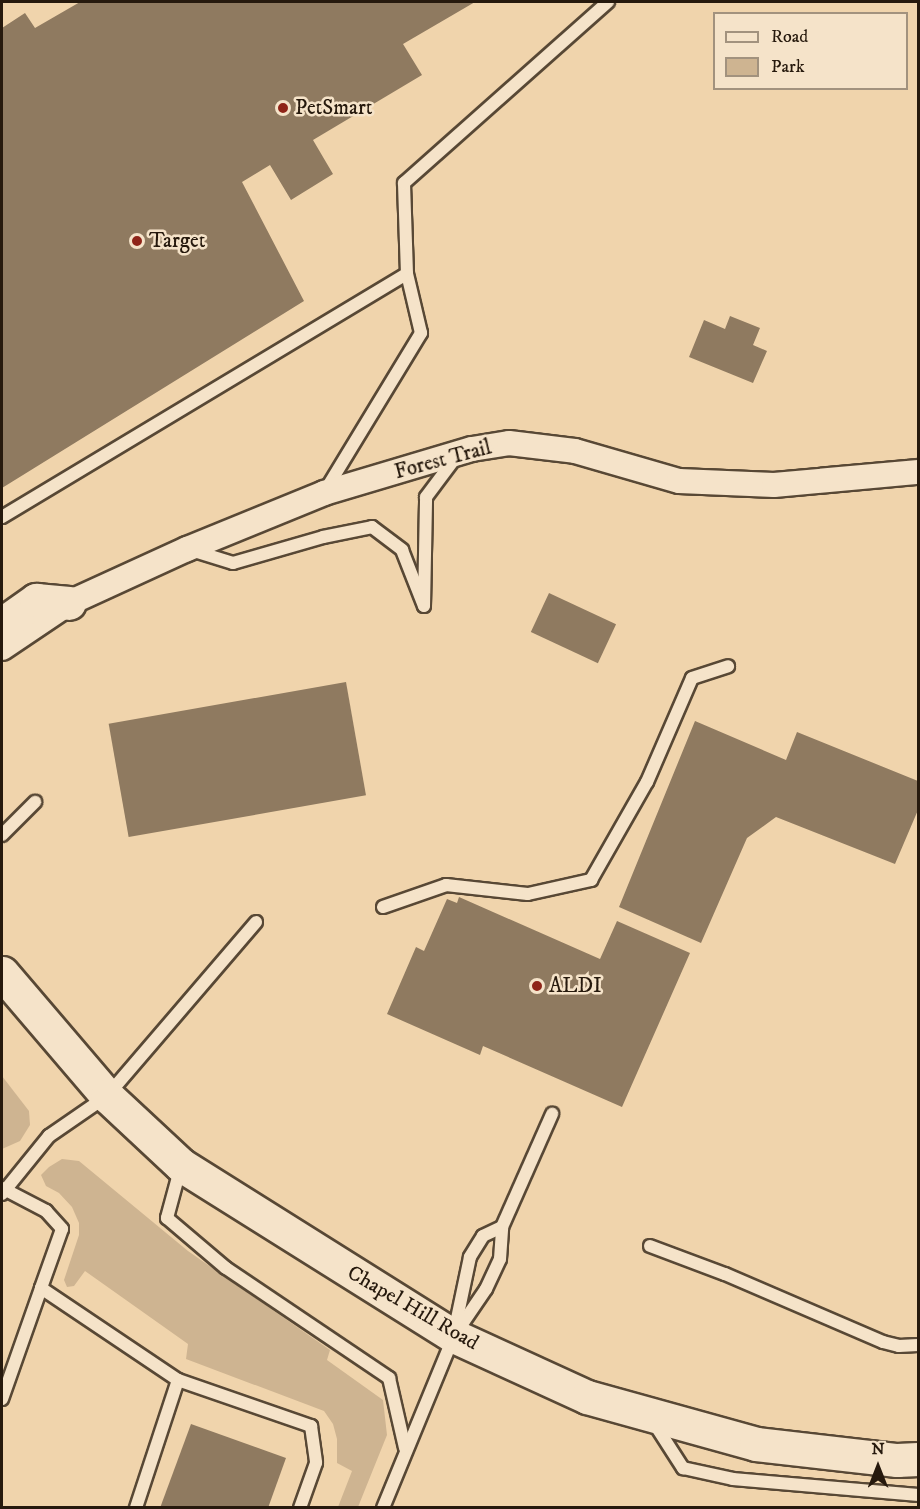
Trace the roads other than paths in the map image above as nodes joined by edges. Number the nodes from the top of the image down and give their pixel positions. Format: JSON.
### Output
{"nodes":[{"id":1,"x":609,"y":2,"type":"edge"},
{"id":2,"x":407,"y":274,"type":"junction"},
{"id":3,"x":459,"y":453,"type":"junction"},
{"id":4,"x":918,"y":472,"type":"edge"},
{"id":5,"x":324,"y":493,"type":"junction"},
{"id":6,"x":2,"y":517,"type":"edge"},
{"id":7,"x":187,"y":549,"type":"junction"},
{"id":8,"x":69,"y":603,"type":"junction"},
{"id":9,"x":2,"y":624,"type":"edge"},
{"id":10,"x":2,"y":648,"type":"edge"},
{"id":11,"x":728,"y":666,"type":"dead end"},
{"id":12,"x":35,"y":802,"type":"dead end"},
{"id":13,"x":2,"y":835,"type":"edge"},
{"id":14,"x":383,"y":907,"type":"dead end"},
{"id":15,"x":256,"y":922,"type":"dead end"},
{"id":16,"x":2,"y":973,"type":"edge"},
{"id":17,"x":106,"y":1096,"type":"junction"},
{"id":18,"x":552,"y":1114,"type":"dead end"},
{"id":19,"x":181,"y":1165,"type":"junction"},
{"id":20,"x":2,"y":1191,"type":"edge"},
{"id":21,"x":501,"y":1227,"type":"junction"},
{"id":22,"x":650,"y":1246,"type":"dead end"},
{"id":23,"x":41,"y":1288,"type":"junction"},
{"id":24,"x":454,"y":1336,"type":"junction"},
{"id":25,"x":918,"y":1345,"type":"edge"},
{"id":26,"x":178,"y":1380,"type":"junction"},
{"id":27,"x":2,"y":1399,"type":"edge"},
{"id":28,"x":649,"y":1414,"type":"junction"},
{"id":29,"x":405,"y":1448,"type":"junction"},
{"id":30,"x":918,"y":1459,"type":"edge"},
{"id":31,"x":918,"y":1495,"type":"edge"},
{"id":32,"x":136,"y":1508,"type":"edge"},
{"id":33,"x":300,"y":1508,"type":"edge"},
{"id":34,"x":383,"y":1508,"type":"edge"}],
"edges":[{"from":1,"to":2,"type":"lane"},
{"from":2,"to":5,"type":"lane"},
{"from":2,"to":6,"type":"lane"},
{"from":3,"to":4,"type":"street","name":"Forest Trail"},
{"from":3,"to":5,"type":"street","name":"Forest Trail"},
{"from":3,"to":7,"type":"lane"},
{"from":5,"to":7,"type":"street","name":"Forest Trail"},
{"from":7,"to":8,"type":"street","name":"Forest Trail"},
{"from":8,"to":9,"type":"main road"},
{"from":8,"to":10,"type":"street","name":"Forest Trail"},
{"from":11,"to":14,"type":"lane"},
{"from":12,"to":13,"type":"lane"},
{"from":15,"to":17,"type":"lane"},
{"from":16,"to":17,"type":"main road","name":"Chapel Hill Road"},
{"from":17,"to":19,"type":"main road","name":"Chapel Hill Road"},
{"from":17,"to":20,"type":"lane"},
{"from":18,"to":21,"type":"lane"},
{"from":19,"to":24,"type":"main road","name":"Chapel Hill Road"},
{"from":19,"to":29,"type":"lane"},
{"from":20,"to":23,"type":"lane"},
{"from":21,"to":24,"type":"lane"},
{"from":21,"to":24,"type":"lane"},
{"from":22,"to":25,"type":"lane"},
{"from":23,"to":26,"type":"lane"},
{"from":23,"to":27,"type":"lane"},
{"from":24,"to":28,"type":"main road","name":"Chapel Hill Road"},
{"from":24,"to":29,"type":"lane"},
{"from":26,"to":32,"type":"lane"},
{"from":26,"to":33,"type":"lane"},
{"from":28,"to":30,"type":"main road","name":"Chapel Hill Road"},
{"from":28,"to":31,"type":"lane"},
{"from":29,"to":34,"type":"lane"}]}
